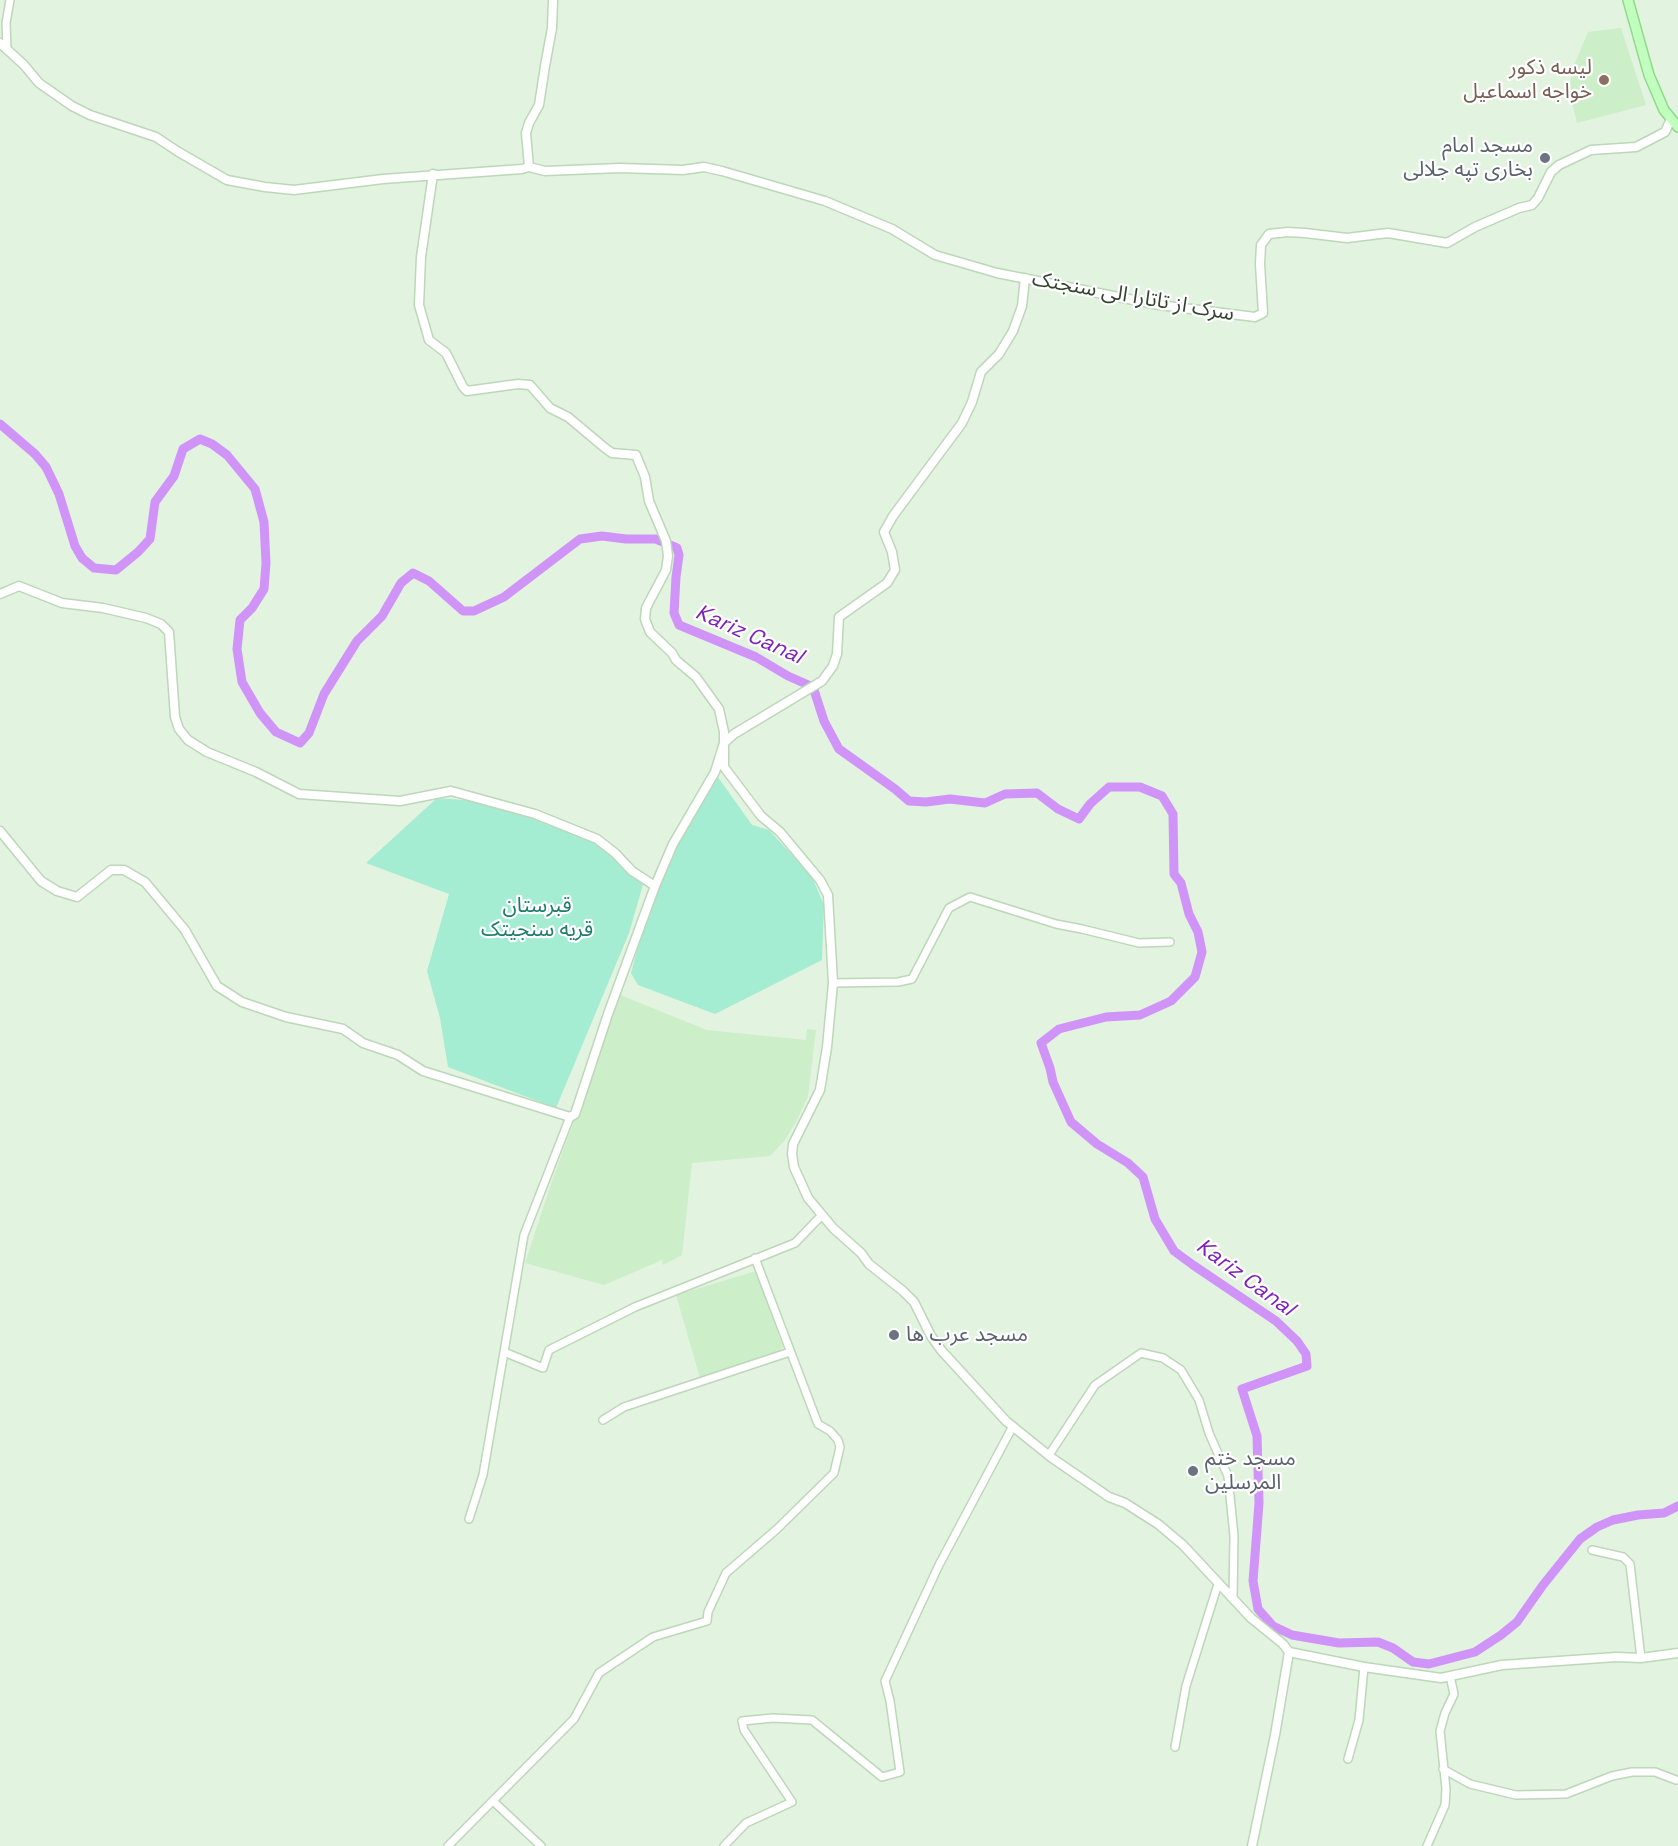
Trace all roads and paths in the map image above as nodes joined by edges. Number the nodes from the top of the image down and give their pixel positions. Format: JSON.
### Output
{"nodes":[{"id":1,"x":10,"y":0,"type":"edge"},
{"id":2,"x":554,"y":0,"type":"edge"},
{"id":3,"x":1628,"y":0,"type":"edge"},
{"id":4,"x":0,"y":43,"type":"edge"},
{"id":5,"x":8,"y":50,"type":"junction"},
{"id":6,"x":1675,"y":123,"type":"edge"},
{"id":7,"x":529,"y":167,"type":"junction"},
{"id":8,"x":433,"y":174,"type":"junction"},
{"id":9,"x":1025,"y":278,"type":"junction"},
{"id":10,"x":0,"y":594,"type":"edge"},
{"id":11,"x":724,"y":743,"type":"junction"},
{"id":12,"x":0,"y":831,"type":"edge"},
{"id":13,"x":655,"y":886,"type":"junction"},
{"id":14,"x":1170,"y":942,"type":"dead end"},
{"id":15,"x":833,"y":983,"type":"junction"},
{"id":16,"x":570,"y":1118,"type":"junction"},
{"id":17,"x":822,"y":1215,"type":"junction"},
{"id":18,"x":755,"y":1258,"type":"junction"},
{"id":19,"x":504,"y":1352,"type":"junction"},
{"id":20,"x":790,"y":1352,"type":"junction"},
{"id":21,"x":603,"y":1420,"type":"dead end"},
{"id":22,"x":1014,"y":1426,"type":"junction"},
{"id":23,"x":1049,"y":1455,"type":"junction"},
{"id":24,"x":469,"y":1519,"type":"dead end"},
{"id":25,"x":1592,"y":1550,"type":"dead end"},
{"id":26,"x":1218,"y":1584,"type":"junction"},
{"id":27,"x":1233,"y":1599,"type":"junction"},
{"id":28,"x":1289,"y":1652,"type":"junction"},
{"id":29,"x":1678,"y":1653,"type":"edge"},
{"id":30,"x":1641,"y":1658,"type":"junction"},
{"id":31,"x":1364,"y":1667,"type":"junction"},
{"id":32,"x":1450,"y":1676,"type":"junction"},
{"id":33,"x":1175,"y":1747,"type":"dead end"},
{"id":34,"x":1348,"y":1759,"type":"dead end"},
{"id":35,"x":1443,"y":1769,"type":"junction"},
{"id":36,"x":1676,"y":1780,"type":"dead end"},
{"id":37,"x":493,"y":1801,"type":"junction"},
{"id":38,"x":448,"y":1846,"type":"edge"},
{"id":39,"x":541,"y":1846,"type":"edge"},
{"id":40,"x":723,"y":1846,"type":"edge"},
{"id":41,"x":1252,"y":1846,"type":"edge"},
{"id":42,"x":1427,"y":1846,"type":"edge"}],
"edges":[{"from":1,"to":5,"type":"street"},
{"from":2,"to":7,"type":"street"},
{"from":3,"to":6,"type":"main road"},
{"from":4,"to":5,"type":"street","name":"سرک از تاتارا الی سنجتک"},
{"from":5,"to":8,"type":"street","name":"سرک از تاتارا الی سنجتک"},
{"from":6,"to":9,"type":"street","name":"سرک از تاتارا الی سنجتک"},
{"from":7,"to":8,"type":"street","name":"سرک از تاتارا الی سنجتک"},
{"from":7,"to":9,"type":"street","name":"سرک از تاتارا الی سنجتک"},
{"from":8,"to":11,"type":"street"},
{"from":9,"to":11,"type":"street"},
{"from":10,"to":13,"type":"street"},
{"from":11,"to":13,"type":"street"},
{"from":11,"to":15,"type":"street"},
{"from":12,"to":16,"type":"street"},
{"from":13,"to":16,"type":"street"},
{"from":14,"to":15,"type":"street"},
{"from":15,"to":17,"type":"street"},
{"from":16,"to":19,"type":"street"},
{"from":17,"to":18,"type":"street"},
{"from":17,"to":22,"type":"street"},
{"from":18,"to":19,"type":"street"},
{"from":18,"to":20,"type":"street"},
{"from":19,"to":24,"type":"street"},
{"from":20,"to":21,"type":"street"},
{"from":20,"to":37,"type":"street"},
{"from":22,"to":23,"type":"street"},
{"from":22,"to":40,"type":"street"},
{"from":23,"to":26,"type":"street"},
{"from":23,"to":27,"type":"street"},
{"from":25,"to":30,"type":"street"},
{"from":26,"to":27,"type":"street"},
{"from":26,"to":33,"type":"street"},
{"from":27,"to":28,"type":"street"},
{"from":28,"to":31,"type":"street"},
{"from":28,"to":41,"type":"street"},
{"from":29,"to":30,"type":"street"},
{"from":30,"to":32,"type":"street"},
{"from":31,"to":32,"type":"street"},
{"from":31,"to":34,"type":"street"},
{"from":32,"to":35,"type":"street"},
{"from":35,"to":36,"type":"street"},
{"from":35,"to":42,"type":"street"},
{"from":37,"to":38,"type":"street"},
{"from":37,"to":39,"type":"street"}]}
